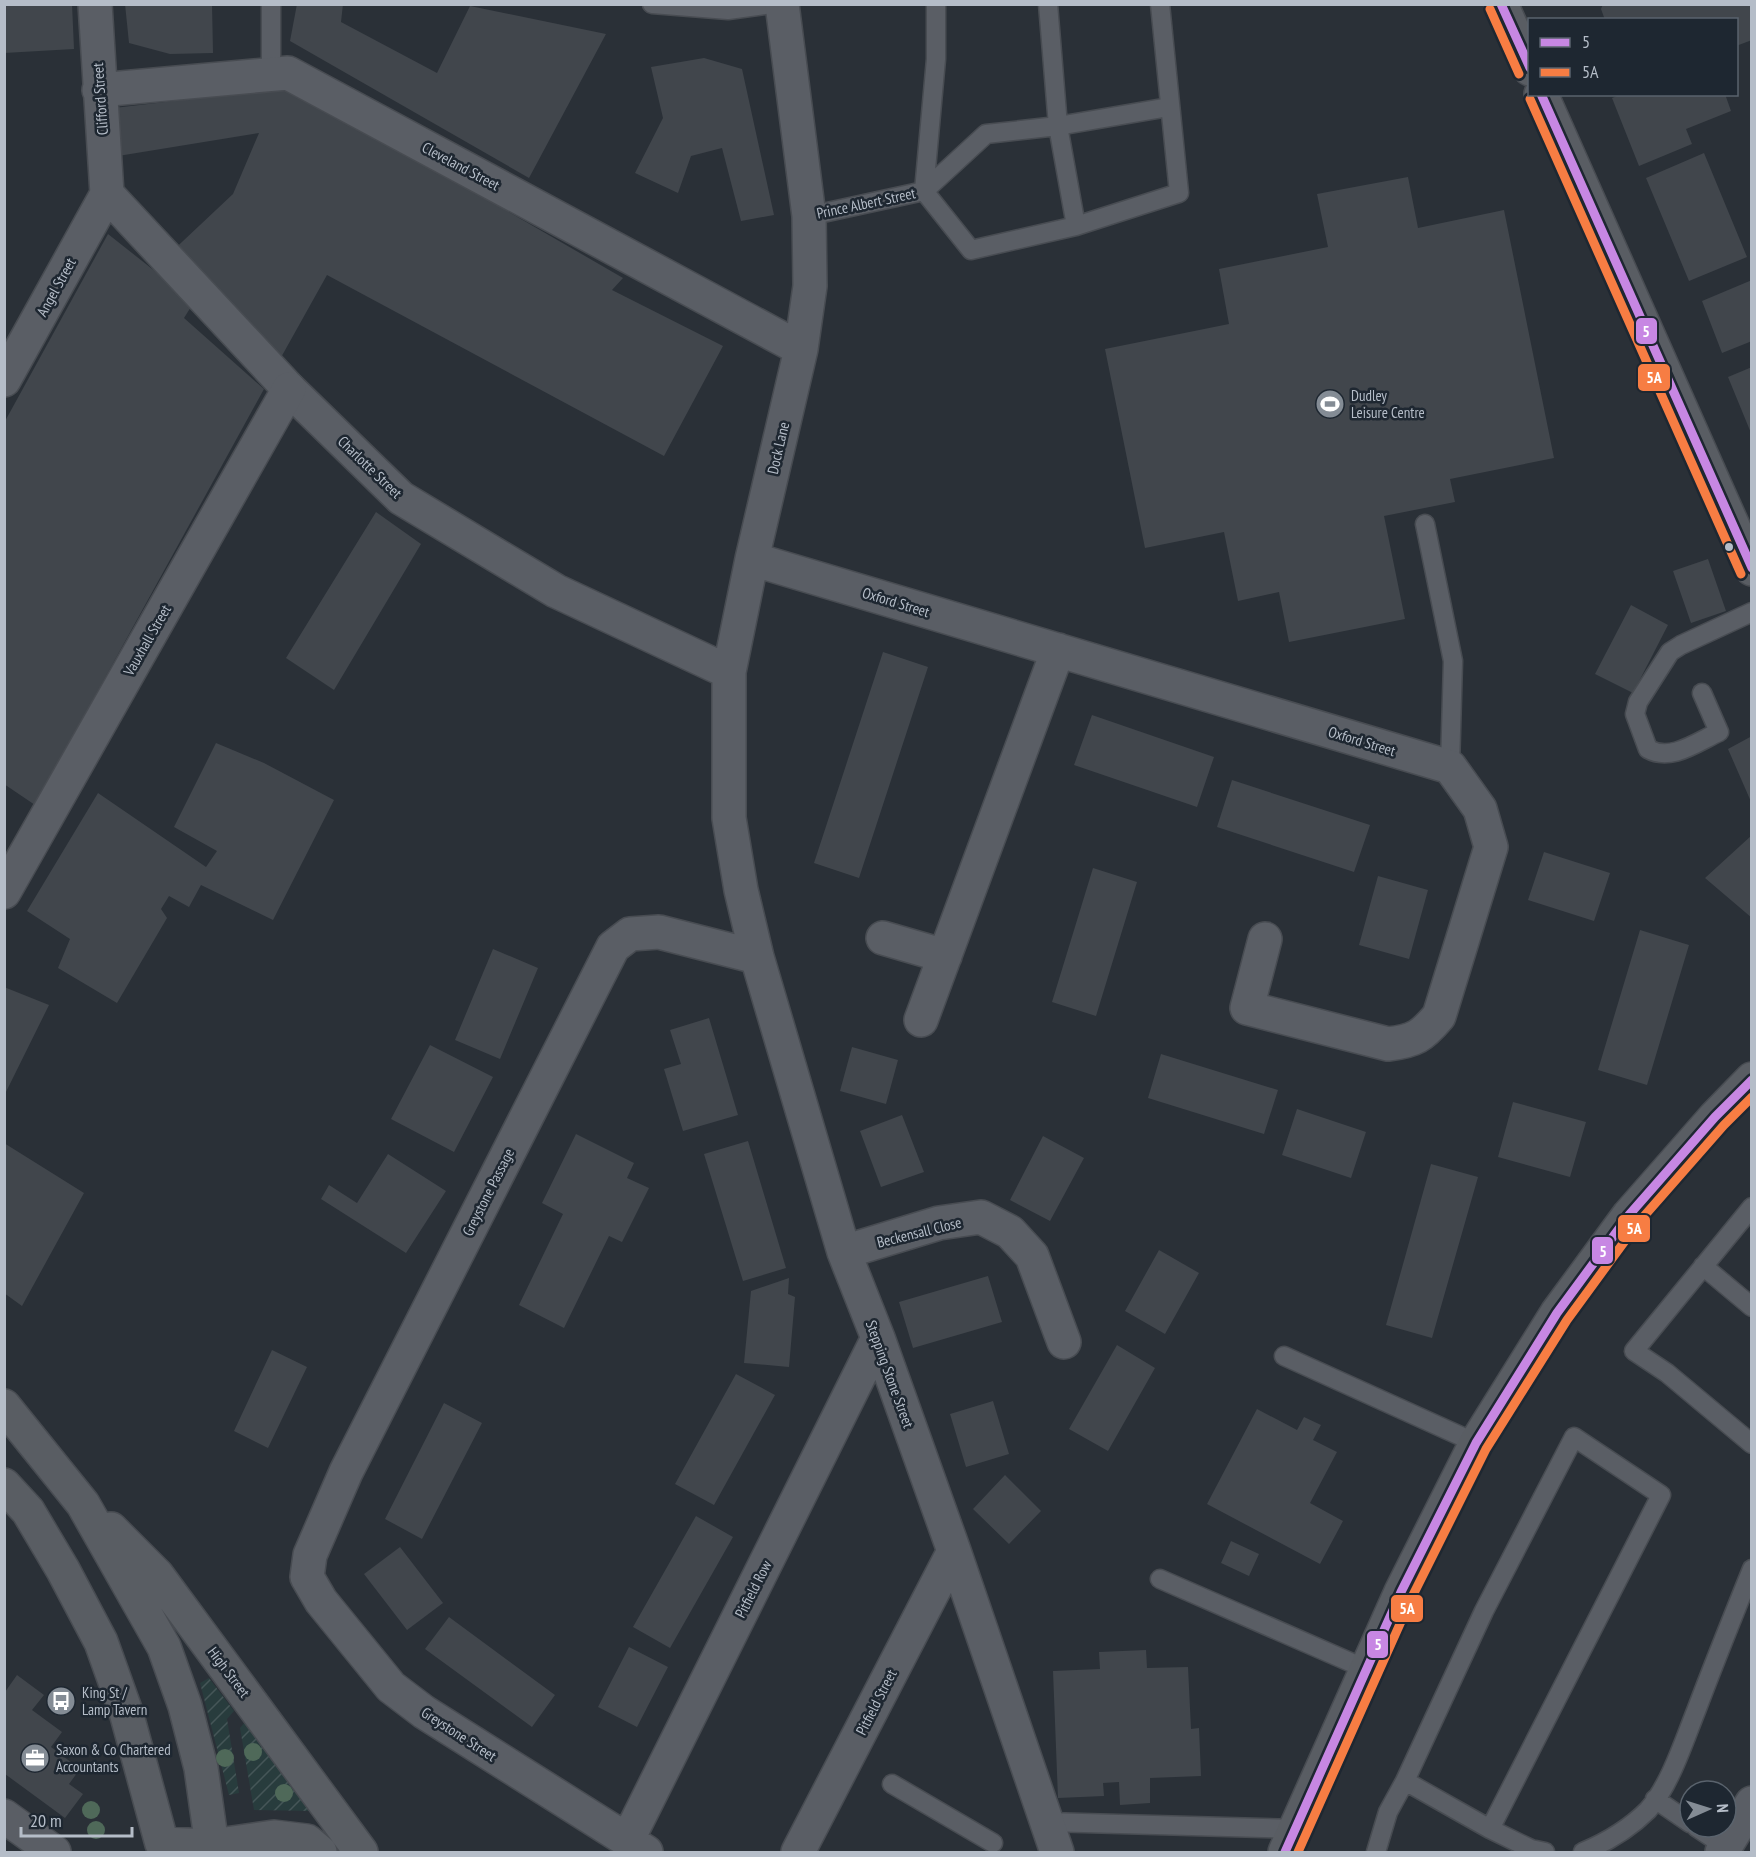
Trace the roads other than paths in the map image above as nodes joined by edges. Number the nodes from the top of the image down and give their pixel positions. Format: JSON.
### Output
{"nodes":[{"id":1,"x":94,"y":4,"type":"edge"},
{"id":2,"x":270,"y":4,"type":"edge"},
{"id":3,"x":652,"y":4,"type":"edge"},
{"id":4,"x":772,"y":4,"type":"edge"},
{"id":5,"x":782,"y":4,"type":"edge"},
{"id":6,"x":936,"y":4,"type":"edge"},
{"id":7,"x":1048,"y":4,"type":"edge"},
{"id":8,"x":1160,"y":4,"type":"edge"},
{"id":9,"x":1501,"y":4,"type":"edge"},
{"id":10,"x":1528,"y":65,"type":"edge"},
{"id":11,"x":271,"y":75,"type":"junction"},
{"id":12,"x":99,"y":90,"type":"junction"},
{"id":13,"x":1542,"y":96,"type":"edge"},
{"id":14,"x":1169,"y":107,"type":"junction"},
{"id":15,"x":1058,"y":126,"type":"junction"},
{"id":16,"x":924,"y":191,"type":"junction"},
{"id":17,"x":107,"y":194,"type":"junction"},
{"id":18,"x":809,"y":216,"type":"junction"},
{"id":19,"x":1077,"y":226,"type":"junction"},
{"id":20,"x":801,"y":349,"type":"junction"},
{"id":21,"x":4,"y":380,"type":"edge"},
{"id":22,"x":289,"y":389,"type":"junction"},
{"id":23,"x":1425,"y":524,"type":"dead end"},
{"id":24,"x":1744,"y":532,"type":"edge"},
{"id":25,"x":752,"y":559,"type":"junction"},
{"id":26,"x":1752,"y":569,"type":"edge"},
{"id":27,"x":1752,"y":612,"type":"edge"},
{"id":28,"x":1058,"y":650,"type":"junction"},
{"id":29,"x":729,"y":672,"type":"junction"},
{"id":30,"x":1702,"y":693,"type":"dead end"},
{"id":31,"x":1450,"y":767,"type":"junction"},
{"id":32,"x":741,"y":890,"type":"joint"},
{"id":33,"x":4,"y":892,"type":"edge"},
{"id":34,"x":883,"y":938,"type":"dead end"},
{"id":35,"x":1265,"y":939,"type":"dead end"},
{"id":36,"x":945,"y":956,"type":"junction"},
{"id":37,"x":757,"y":957,"type":"junction"},
{"id":38,"x":921,"y":1020,"type":"dead end"},
{"id":39,"x":1752,"y":1079,"type":"edge"},
{"id":40,"x":1752,"y":1207,"type":"edge"},
{"id":41,"x":844,"y":1252,"type":"junction"},
{"id":42,"x":1703,"y":1266,"type":"junction"},
{"id":43,"x":1752,"y":1306,"type":"edge"},
{"id":44,"x":878,"y":1338,"type":"junction"},
{"id":45,"x":1064,"y":1342,"type":"dead end"},
{"id":46,"x":1284,"y":1356,"type":"dead end"},
{"id":47,"x":4,"y":1406,"type":"edge"},
{"id":48,"x":1476,"y":1443,"type":"junction"},
{"id":49,"x":1752,"y":1444,"type":"edge"},
{"id":50,"x":4,"y":1485,"type":"edge"},
{"id":51,"x":83,"y":1504,"type":"junction"},
{"id":52,"x":954,"y":1551,"type":"junction"},
{"id":53,"x":1752,"y":1569,"type":"edge"},
{"id":54,"x":307,"y":1576,"type":"joint"},
{"id":55,"x":1160,"y":1579,"type":"dead end"},
{"id":56,"x":1366,"y":1669,"type":"junction"},
{"id":57,"x":1405,"y":1781,"type":"junction"},
{"id":58,"x":891,"y":1785,"type":"dead end"},
{"id":59,"x":1655,"y":1799,"type":"junction"},
{"id":60,"x":1752,"y":1803,"type":"edge"},
{"id":61,"x":1678,"y":1815,"type":"edge"},
{"id":62,"x":4,"y":1816,"type":"edge"},
{"id":63,"x":1047,"y":1822,"type":"junction"},
{"id":64,"x":1490,"y":1829,"type":"junction"},
{"id":65,"x":1711,"y":1839,"type":"edge"},
{"id":66,"x":1290,"y":1841,"type":"edge"},
{"id":67,"x":993,"y":1843,"type":"dead end"},
{"id":68,"x":637,"y":1847,"type":"edge"},
{"id":69,"x":162,"y":1848,"type":"edge"},
{"id":70,"x":1515,"y":1848,"type":"edge"},
{"id":71,"x":213,"y":1850,"type":"edge"},
{"id":72,"x":1724,"y":1850,"type":"edge"},
{"id":73,"x":54,"y":1852,"type":"edge"},
{"id":74,"x":320,"y":1852,"type":"edge"},
{"id":75,"x":361,"y":1852,"type":"edge"},
{"id":76,"x":798,"y":1852,"type":"edge"},
{"id":77,"x":1058,"y":1852,"type":"edge"},
{"id":78,"x":1376,"y":1852,"type":"edge"},
{"id":79,"x":1545,"y":1852,"type":"edge"},
{"id":80,"x":1583,"y":1852,"type":"edge"}],
"edges":[{"from":1,"to":12,"type":"street","name":"Clifford Street"},
{"from":2,"to":11,"type":"lane"},
{"from":3,"to":4,"type":"lane"},
{"from":5,"to":18,"type":"street","name":"Dock Lane"},
{"from":6,"to":16,"type":"lane"},
{"from":7,"to":15,"type":"lane"},
{"from":8,"to":14,"type":"lane"},
{"from":9,"to":10,"type":"main road"},
{"from":11,"to":12,"type":"street","name":"Cleveland Street"},
{"from":11,"to":20,"type":"street","name":"Cleveland Street"},
{"from":12,"to":17,"type":"street","name":"Clifford Street"},
{"from":13,"to":24,"type":"main road"},
{"from":14,"to":15,"type":"lane"},
{"from":14,"to":19,"type":"lane"},
{"from":15,"to":16,"type":"lane"},
{"from":15,"to":19,"type":"lane"},
{"from":16,"to":18,"type":"lane","name":"Prince Albert Street"},
{"from":16,"to":19,"type":"lane"},
{"from":17,"to":21,"type":"street","name":"Angel Street"},
{"from":17,"to":22,"type":"street","name":"Charlotte Street"},
{"from":18,"to":20,"type":"street","name":"Dock Lane"},
{"from":20,"to":25,"type":"street","name":"Dock Lane"},
{"from":22,"to":29,"type":"street","name":"Charlotte Street"},
{"from":22,"to":33,"type":"street","name":"Vauxhall Street"},
{"from":23,"to":31,"type":"lane"},
{"from":24,"to":26,"type":"main road"},
{"from":25,"to":28,"type":"street","name":"Oxford Street"},
{"from":25,"to":29,"type":"street","name":"Dock Lane"},
{"from":27,"to":30,"type":"lane"},
{"from":28,"to":31,"type":"street","name":"Oxford Street"},
{"from":28,"to":36,"type":"street"},
{"from":29,"to":32,"type":"street","name":"Dock Lane"},
{"from":31,"to":35,"type":"street"},
{"from":32,"to":37,"type":"street","name":"Stepping Stone Street"},
{"from":34,"to":36,"type":"street"},
{"from":36,"to":38,"type":"street"},
{"from":37,"to":41,"type":"street","name":"Stepping Stone Street"},
{"from":37,"to":54,"type":"street","name":"Greystone Passage"},
{"from":39,"to":48,"type":"main road"},
{"from":40,"to":42,"type":"lane"},
{"from":41,"to":44,"type":"street","name":"Stepping Stone Street"},
{"from":41,"to":45,"type":"street","name":"Beckensall Close"},
{"from":42,"to":43,"type":"lane"},
{"from":42,"to":49,"type":"lane"},
{"from":44,"to":52,"type":"street","name":"Stepping Stone Street"},
{"from":44,"to":68,"type":"street","name":"Pitfield Row"},
{"from":46,"to":48,"type":"lane"},
{"from":47,"to":51,"type":"main road"},
{"from":48,"to":56,"type":"main road"},
{"from":50,"to":69,"type":"main road"},
{"from":51,"to":71,"type":"main road"},
{"from":51,"to":75,"type":"main road","name":"High Street"},
{"from":52,"to":63,"type":"street","name":"Stepping Stone Street"},
{"from":52,"to":76,"type":"street","name":"Pitfield Street"},
{"from":53,"to":59,"type":"lane"},
{"from":54,"to":68,"type":"street","name":"Greystone Street"},
{"from":55,"to":56,"type":"lane"},
{"from":56,"to":66,"type":"main road"},
{"from":57,"to":64,"type":"lane"},
{"from":57,"to":64,"type":"lane"},
{"from":57,"to":78,"type":"lane"},
{"from":58,"to":67,"type":"lane"},
{"from":59,"to":61,"type":"lane"},
{"from":59,"to":80,"type":"lane"},
{"from":60,"to":72,"type":"street"},
{"from":62,"to":73,"type":"street"},
{"from":63,"to":66,"type":"lane"},
{"from":63,"to":77,"type":"street","name":"Stepping Stone Street"},
{"from":64,"to":70,"type":"lane"},
{"from":65,"to":72,"type":"lane"},
{"from":69,"to":71,"type":"main road"},
{"from":70,"to":79,"type":"lane"},
{"from":71,"to":74,"type":"main road"}]}
